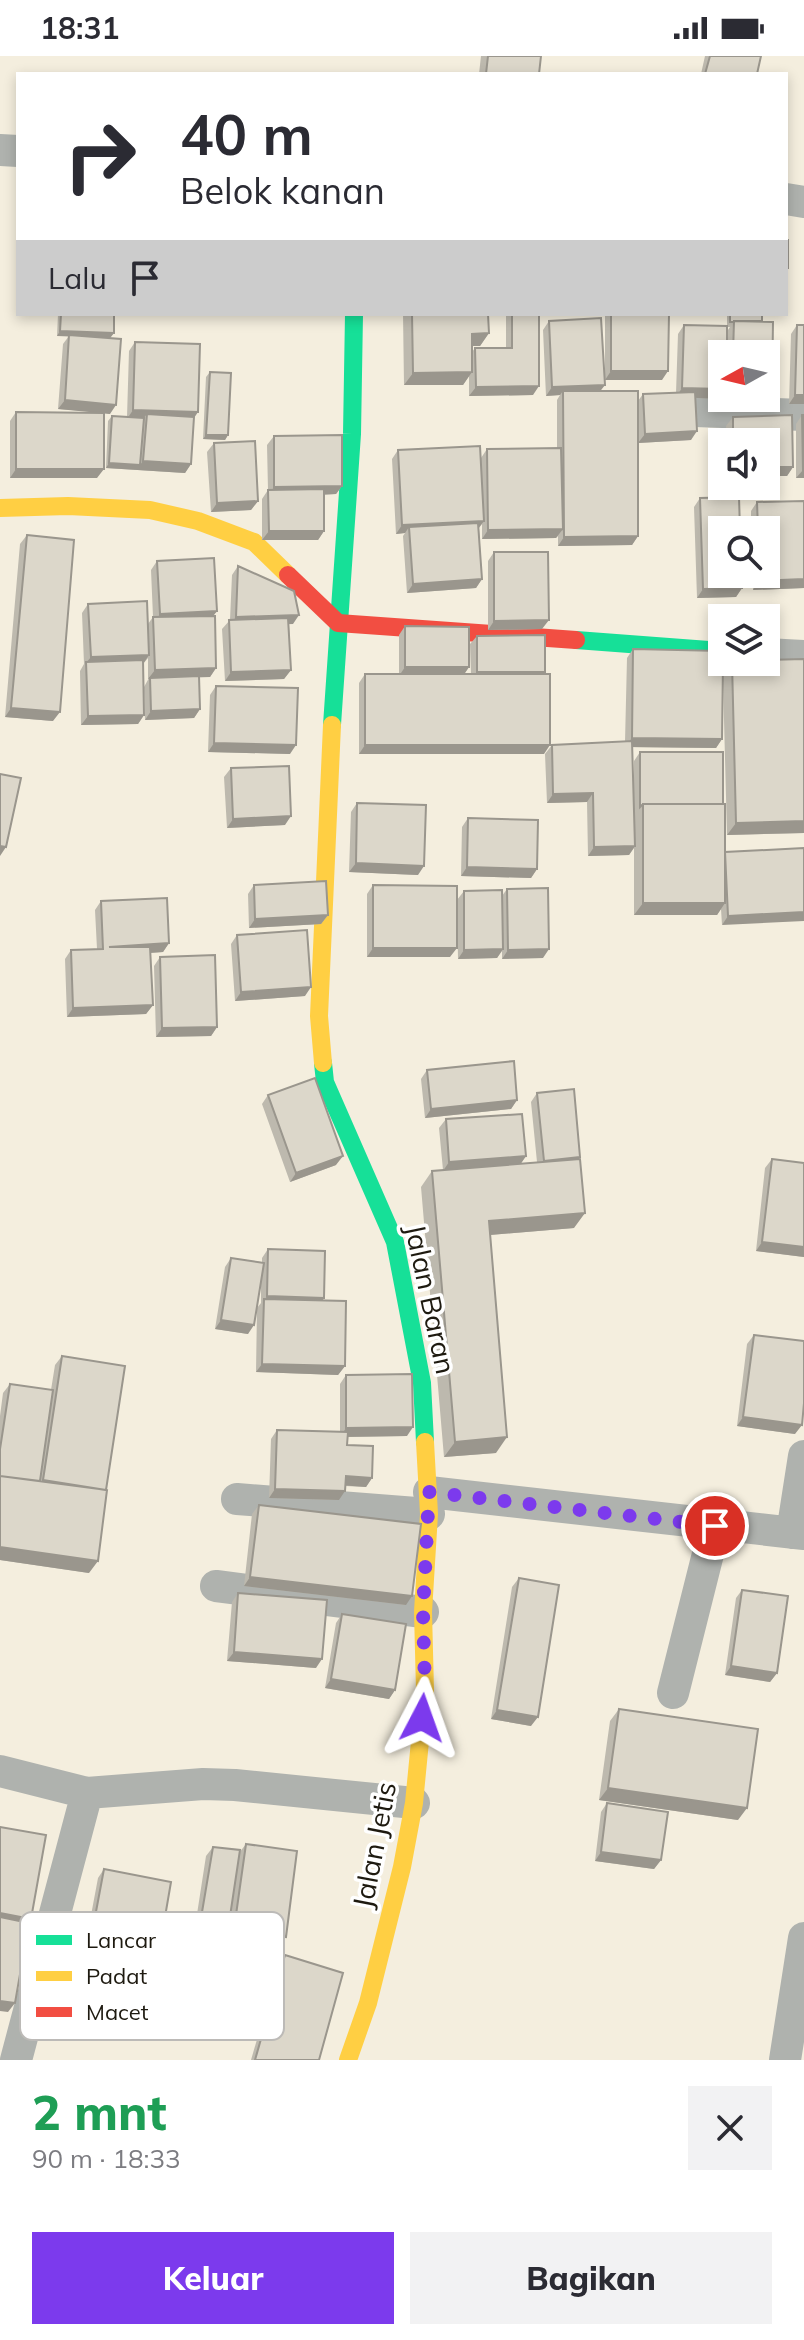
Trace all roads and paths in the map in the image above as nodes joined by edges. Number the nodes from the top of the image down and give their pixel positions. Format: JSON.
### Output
{"nodes":[{"id":1,"x":354,"y":316,"type":"edge"},
{"id":2,"x":695,"y":411,"type":"edge"},
{"id":3,"x":804,"y":415,"type":"edge"},
{"id":4,"x":0,"y":508,"type":"edge"},
{"id":5,"x":338,"y":623,"type":"junction"},
{"id":6,"x":708,"y":650,"type":"edge"},
{"id":7,"x":780,"y":655,"type":"edge"},
{"id":8,"x":804,"y":656,"type":"edge"},
{"id":9,"x":804,"y":1456,"type":"edge"},
{"id":10,"x":237,"y":1499,"type":"dead end"},
{"id":11,"x":429,"y":1503,"type":"junction"},
{"id":12,"x":715,"y":1526,"type":"junction"},
{"id":13,"x":798,"y":1534,"type":"edge"},
{"id":14,"x":216,"y":1586,"type":"dead end"},
{"id":15,"x":423,"y":1612,"type":"junction"},
{"id":16,"x":673,"y":1693,"type":"dead end"},
{"id":17,"x":0,"y":1771,"type":"edge"},
{"id":18,"x":87,"y":1793,"type":"junction"},
{"id":19,"x":414,"y":1803,"type":"junction"},
{"id":20,"x":55,"y":1912,"type":"edge"},
{"id":21,"x":804,"y":1938,"type":"edge"},
{"id":22,"x":21,"y":2040,"type":"edge"},
{"id":23,"x":16,"y":2060,"type":"edge"},
{"id":24,"x":348,"y":2060,"type":"edge"},
{"id":25,"x":785,"y":2060,"type":"edge"}],
"edges":[{"from":1,"to":5,"type":"street","name":"Jalan Baran"},
{"from":2,"to":3,"type":"street"},
{"from":4,"to":5,"type":"street"},
{"from":5,"to":6,"type":"street"},
{"from":5,"to":11,"type":"street","name":"Jalan Baran"},
{"from":7,"to":8,"type":"street"},
{"from":9,"to":13,"type":"street"},
{"from":10,"to":11,"type":"street"},
{"from":11,"to":12,"type":"street"},
{"from":11,"to":15,"type":"street","name":"Jalan Jetis"},
{"from":12,"to":13,"type":"street"},
{"from":12,"to":16,"type":"street"},
{"from":14,"to":15,"type":"street"},
{"from":15,"to":19,"type":"street","name":"Jalan Jetis"},
{"from":17,"to":18,"type":"street"},
{"from":18,"to":19,"type":"street"},
{"from":18,"to":20,"type":"street"},
{"from":19,"to":24,"type":"street","name":"Jalan Jetis"},
{"from":21,"to":25,"type":"street"},
{"from":22,"to":23,"type":"street"}]}
